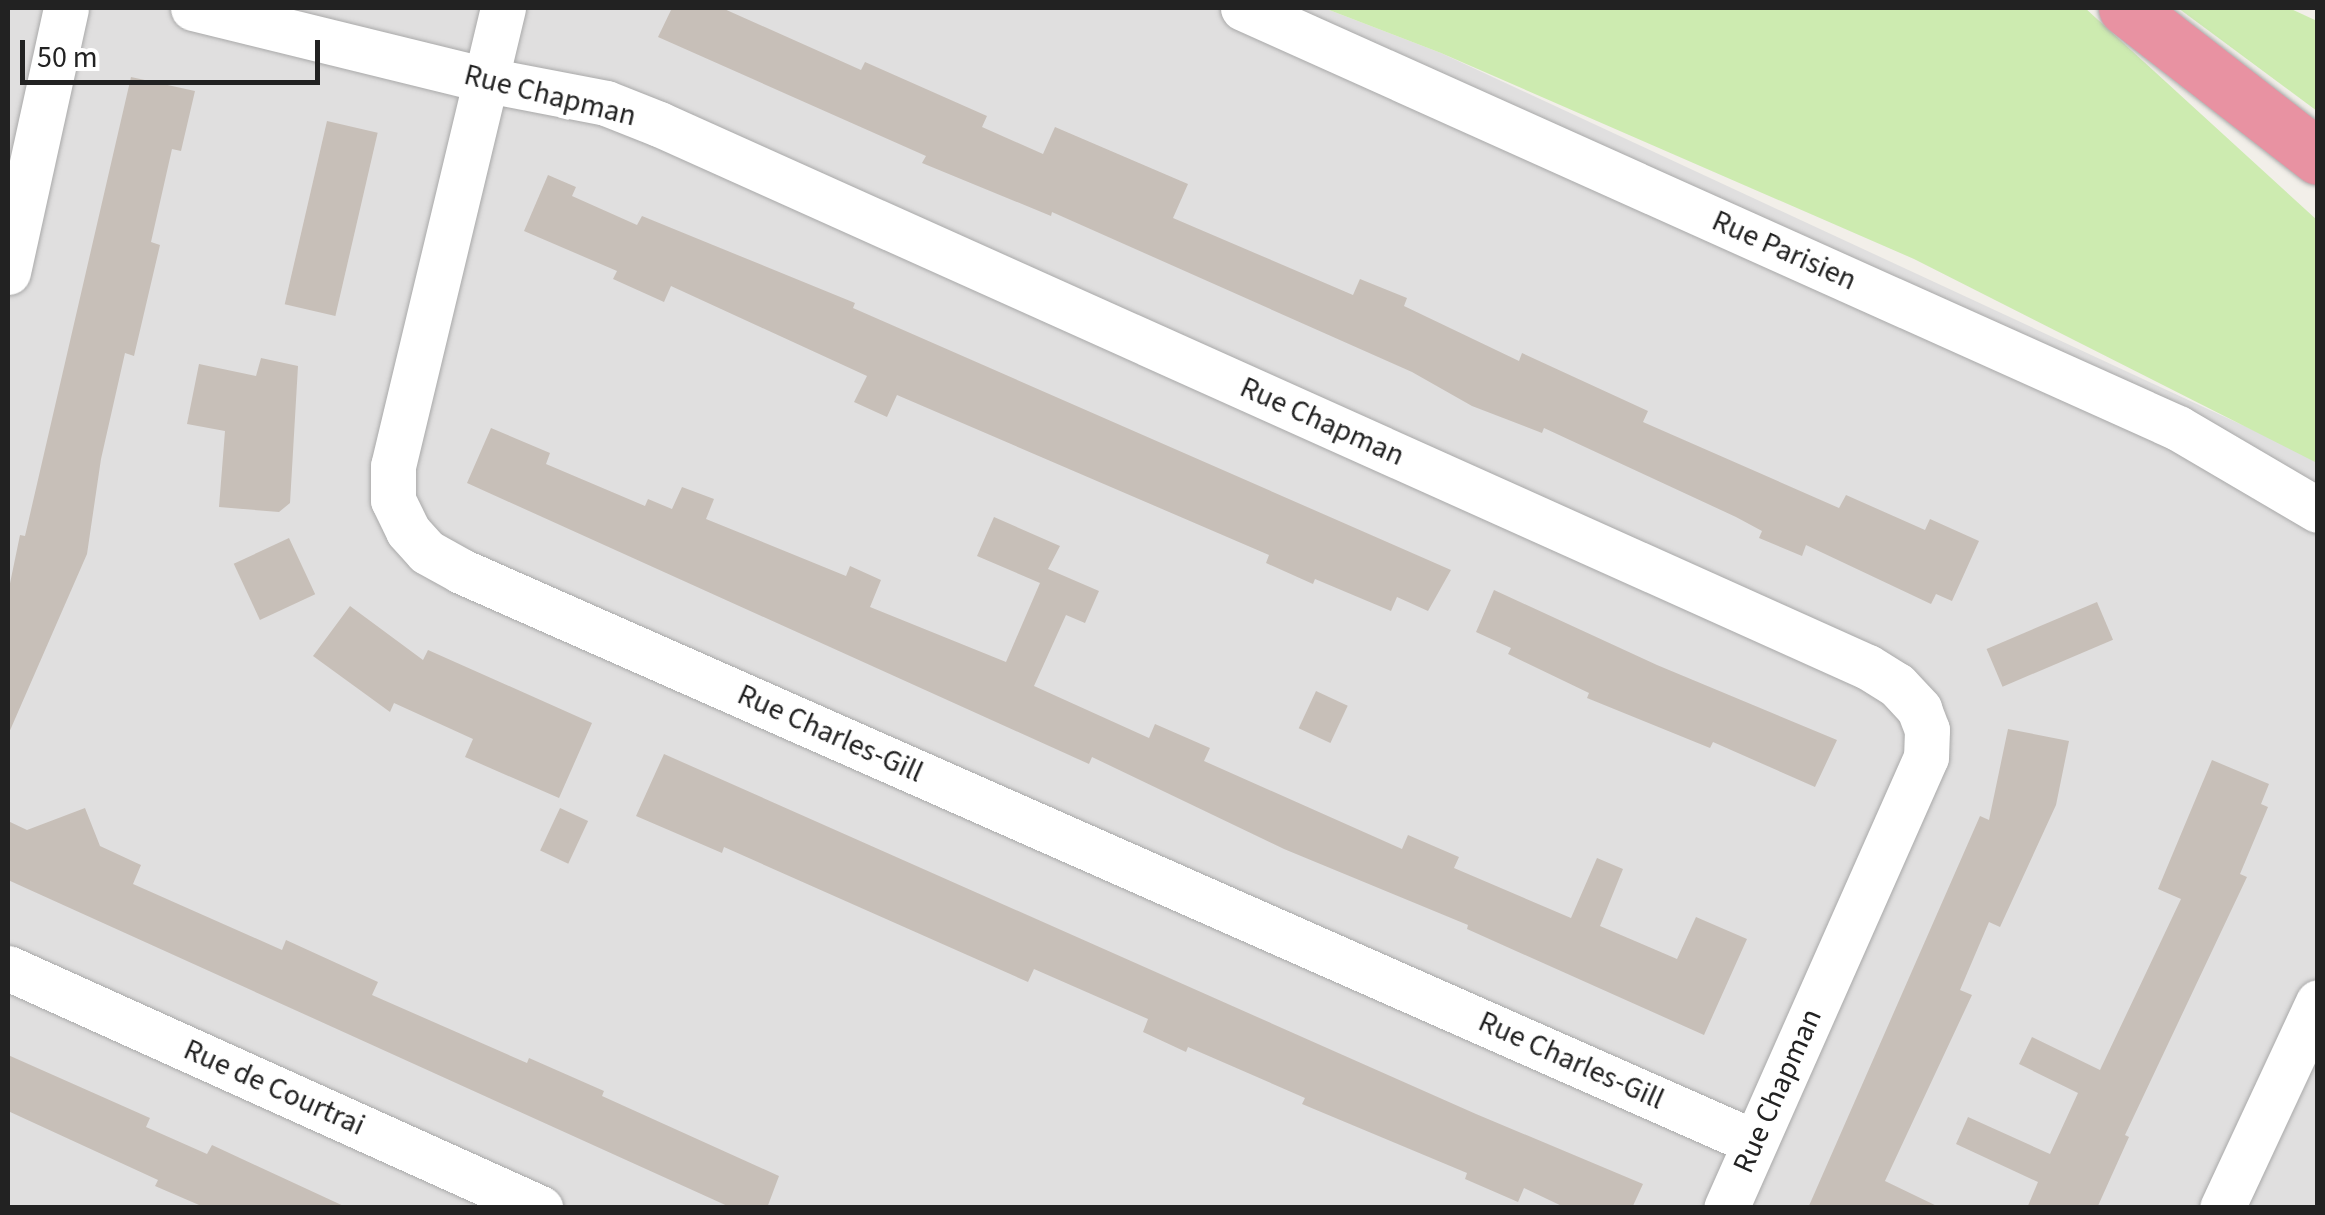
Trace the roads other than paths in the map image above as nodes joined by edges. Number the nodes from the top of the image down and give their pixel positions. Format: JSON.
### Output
{"nodes":[{"id":1,"x":66,"y":8,"type":"edge"},
{"id":2,"x":193,"y":8,"type":"edge"},
{"id":3,"x":503,"y":8,"type":"edge"},
{"id":4,"x":1243,"y":8,"type":"edge"},
{"id":5,"x":2126,"y":8,"type":"edge"},
{"id":6,"x":487,"y":80,"type":"junction"},
{"id":7,"x":2318,"y":156,"type":"edge"},
{"id":8,"x":8,"y":272,"type":"edge"},
{"id":9,"x":2318,"y":510,"type":"edge"},
{"id":10,"x":8,"y":968,"type":"edge"},
{"id":11,"x":2318,"y":1002,"type":"edge"},
{"id":12,"x":1754,"y":1142,"type":"junction"},
{"id":13,"x":454,"y":1190,"type":"edge"},
{"id":14,"x":540,"y":1208,"type":"edge"},
{"id":15,"x":1726,"y":1208,"type":"edge"},
{"id":16,"x":2222,"y":1208,"type":"edge"}],
"edges":[{"from":1,"to":8,"type":"street"},
{"from":2,"to":6,"type":"street","name":"Rue Chapman"},
{"from":3,"to":6,"type":"street","name":"Rue Charles-Gill"},
{"from":4,"to":9,"type":"street","name":"Rue Parisien"},
{"from":5,"to":7,"type":"highway"},
{"from":6,"to":12,"type":"street","name":"Rue Charles-Gill"},
{"from":6,"to":12,"type":"street","name":"Rue Chapman"},
{"from":10,"to":13,"type":"street","name":"Rue de Courtrai"},
{"from":11,"to":16,"type":"street"},
{"from":12,"to":15,"type":"street","name":"Rue Chapman"},
{"from":13,"to":14,"type":"street","name":"Rue de Courtrai"}]}
